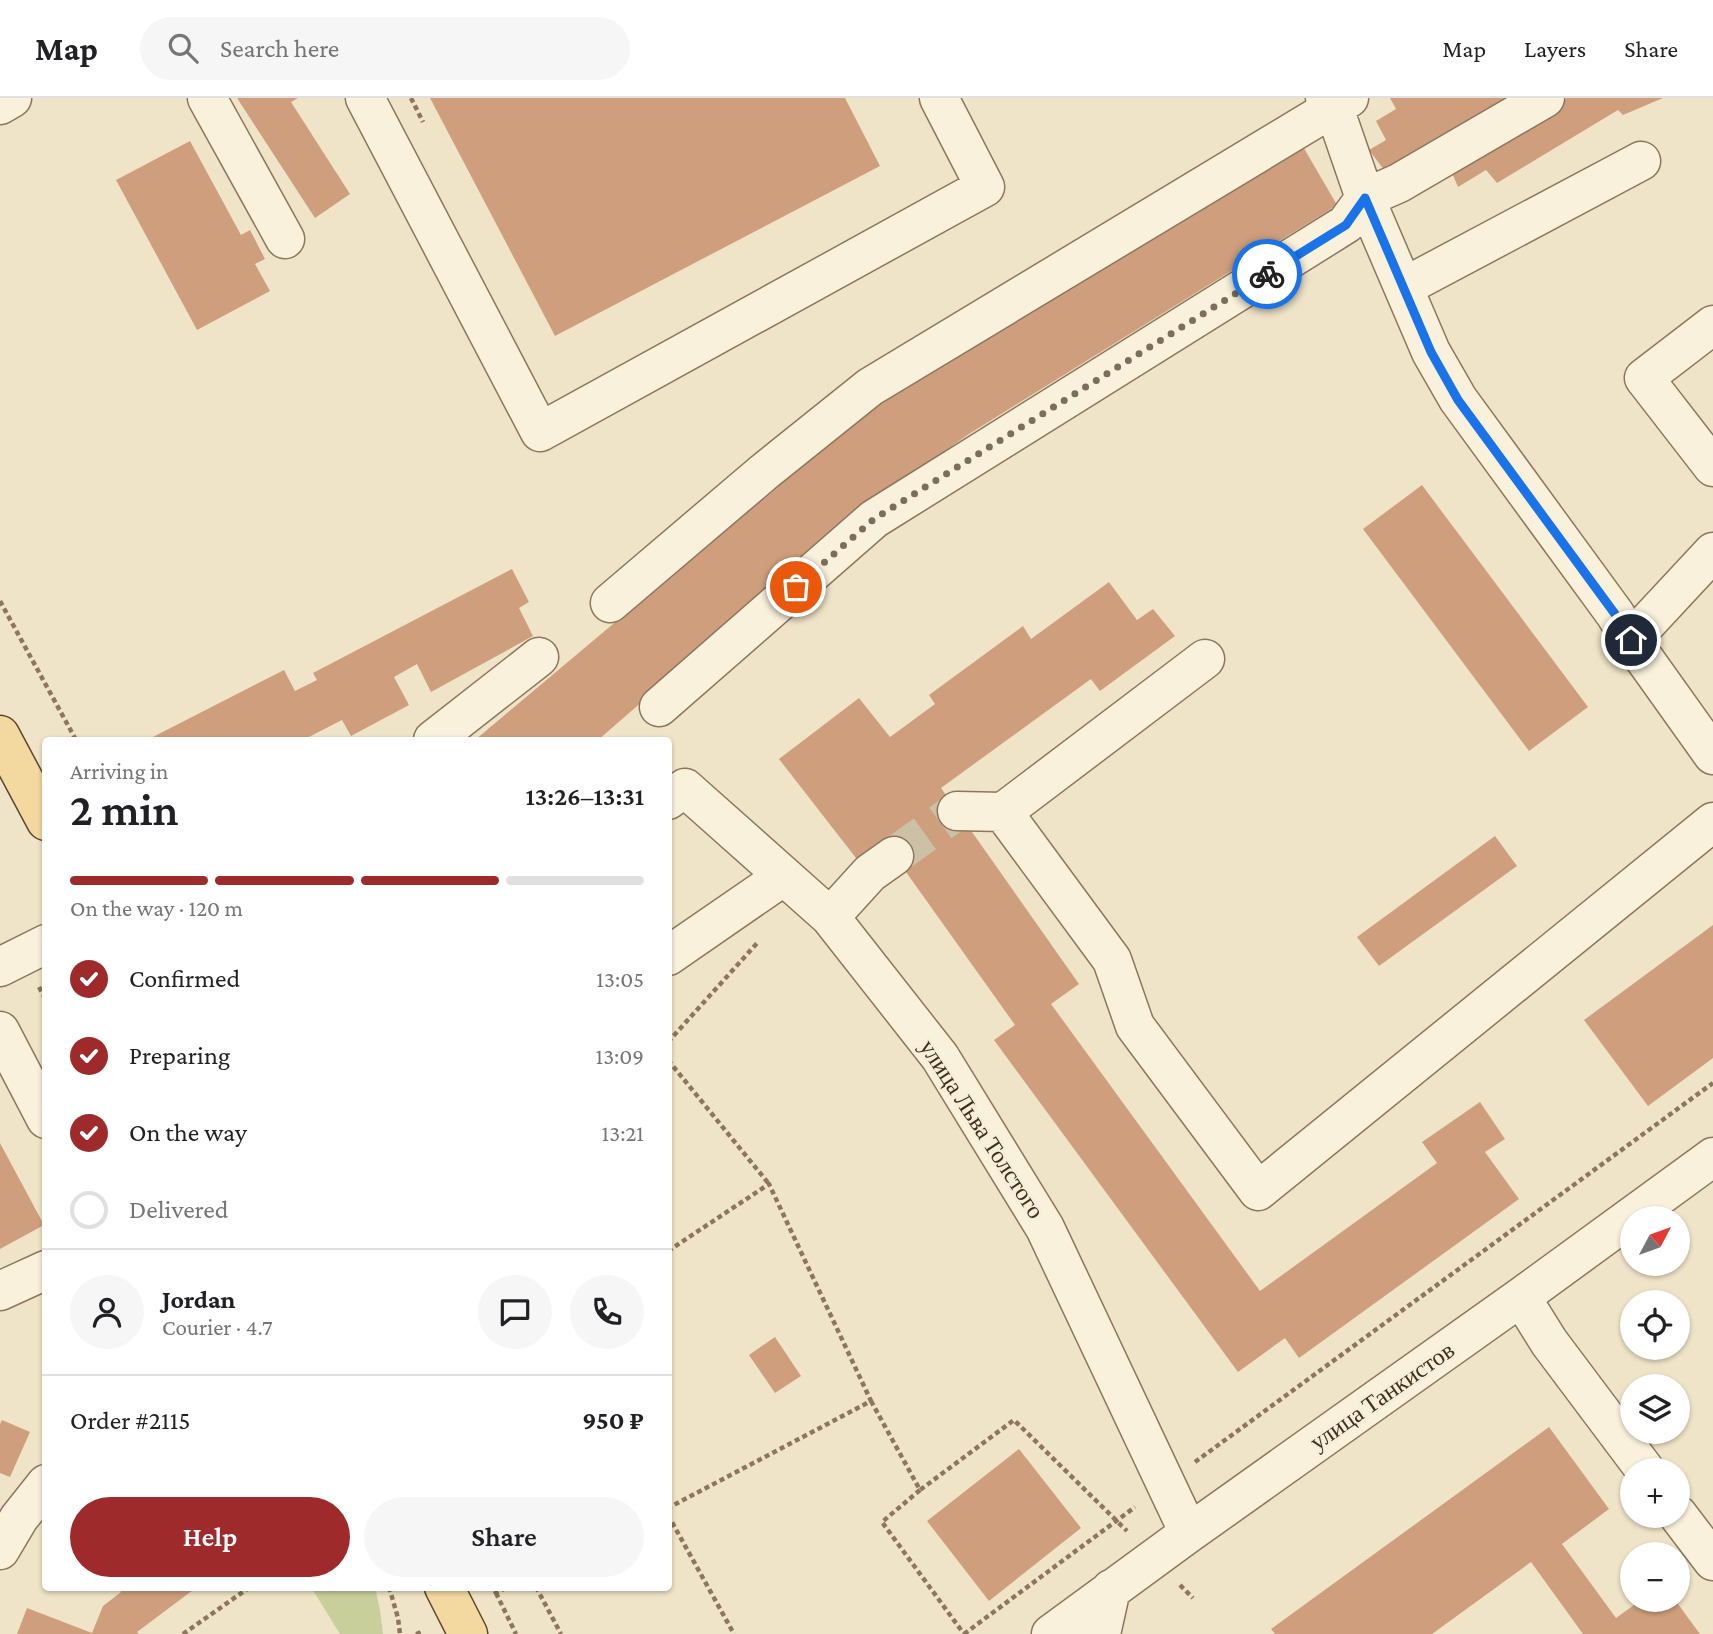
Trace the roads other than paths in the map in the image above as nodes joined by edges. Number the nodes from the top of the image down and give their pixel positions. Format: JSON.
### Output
{"nodes":[{"id":1,"x":12,"y":98,"type":"edge"},
{"id":2,"x":207,"y":98,"type":"edge"},
{"id":3,"x":365,"y":98,"type":"edge"},
{"id":4,"x":939,"y":98,"type":"edge"},
{"id":5,"x":1545,"y":98,"type":"edge"},
{"id":6,"x":1336,"y":101,"type":"edge"},
{"id":7,"x":0,"y":105,"type":"edge"},
{"id":8,"x":1641,"y":161,"type":"dead end"},
{"id":9,"x":1365,"y":198,"type":"junction"},
{"id":10,"x":285,"y":239,"type":"dead end"},
{"id":11,"x":1404,"y":287,"type":"junction"},
{"id":12,"x":1713,"y":325,"type":"edge"},
{"id":13,"x":1713,"y":467,"type":"edge"},
{"id":14,"x":1713,"y":551,"type":"edge"},
{"id":15,"x":610,"y":603,"type":"dead end"},
{"id":16,"x":1631,"y":640,"type":"junction"},
{"id":17,"x":539,"y":657,"type":"dead end"},
{"id":18,"x":1205,"y":659,"type":"dead end"},
{"id":19,"x":659,"y":707,"type":"dead end"},
{"id":20,"x":0,"y":735,"type":"edge"},
{"id":21,"x":437,"y":737,"type":"edge"},
{"id":22,"x":1713,"y":755,"type":"edge"},
{"id":23,"x":677,"y":794,"type":"edge"},
{"id":24,"x":957,"y":811,"type":"tunnel mouth"},
{"id":25,"x":1003,"y":812,"type":"junction"},
{"id":26,"x":42,"y":814,"type":"edge"},
{"id":27,"x":1713,"y":822,"type":"edge"},
{"id":28,"x":894,"y":856,"type":"tunnel mouth"},
{"id":29,"x":805,"y":895,"type":"junction"},
{"id":30,"x":42,"y":946,"type":"edge"},
{"id":31,"x":672,"y":954,"type":"edge"},
{"id":32,"x":0,"y":967,"type":"edge"},
{"id":33,"x":0,"y":1031,"type":"edge"},
{"id":34,"x":42,"y":1111,"type":"edge"},
{"id":35,"x":1713,"y":1157,"type":"edge"},
{"id":36,"x":42,"y":1272,"type":"edge"},
{"id":37,"x":0,"y":1291,"type":"edge"},
{"id":38,"x":1521,"y":1297,"type":"junction"},
{"id":39,"x":1636,"y":1458,"type":"edge"},
{"id":40,"x":42,"y":1489,"type":"edge"},
{"id":41,"x":1688,"y":1528,"type":"edge"},
{"id":42,"x":1189,"y":1533,"type":"junction"},
{"id":43,"x":0,"y":1550,"type":"edge"},
{"id":44,"x":1713,"y":1561,"type":"edge"},
{"id":45,"x":1111,"y":1589,"type":"junction"},
{"id":46,"x":438,"y":1591,"type":"edge"},
{"id":47,"x":446,"y":1591,"type":"edge"},
{"id":48,"x":434,"y":1632,"type":"edge"},
{"id":49,"x":468,"y":1634,"type":"edge"},
{"id":50,"x":1051,"y":1634,"type":"edge"},
{"id":51,"x":1101,"y":1634,"type":"edge"}],
"edges":[{"from":1,"to":7,"type":"street"},
{"from":2,"to":10,"type":"street"},
{"from":3,"to":4,"type":"street"},
{"from":5,"to":9,"type":"street"},
{"from":6,"to":9,"type":"street"},
{"from":6,"to":15,"type":"street"},
{"from":8,"to":11,"type":"street"},
{"from":9,"to":11,"type":"street"},
{"from":9,"to":19,"type":"street"},
{"from":11,"to":16,"type":"street"},
{"from":12,"to":13,"type":"street"},
{"from":14,"to":16,"type":"street"},
{"from":16,"to":22,"type":"street"},
{"from":17,"to":21,"type":"street"},
{"from":18,"to":25,"type":"street"},
{"from":20,"to":26,"type":"main road"},
{"from":23,"to":29,"type":"street","name":"улица Льва Толстого"},
{"from":24,"to":25,"type":"street"},
{"from":25,"to":27,"type":"street"},
{"from":28,"to":29,"type":"street"},
{"from":29,"to":31,"type":"street"},
{"from":29,"to":42,"type":"street","name":"улица Льва Толстого"},
{"from":30,"to":32,"type":"street"},
{"from":33,"to":34,"type":"street"},
{"from":35,"to":38,"type":"street","name":"улица Танкистов"},
{"from":36,"to":37,"type":"street"},
{"from":38,"to":39,"type":"street"},
{"from":38,"to":42,"type":"street","name":"улица Танкистов"},
{"from":40,"to":43,"type":"street"},
{"from":41,"to":44,"type":"street"},
{"from":42,"to":45,"type":"street","name":"улица Танкистов"},
{"from":45,"to":50,"type":"street","name":"улица Танкистов"},
{"from":45,"to":51,"type":"street"},
{"from":46,"to":48,"type":"main road"},
{"from":47,"to":49,"type":"main road"}]}
